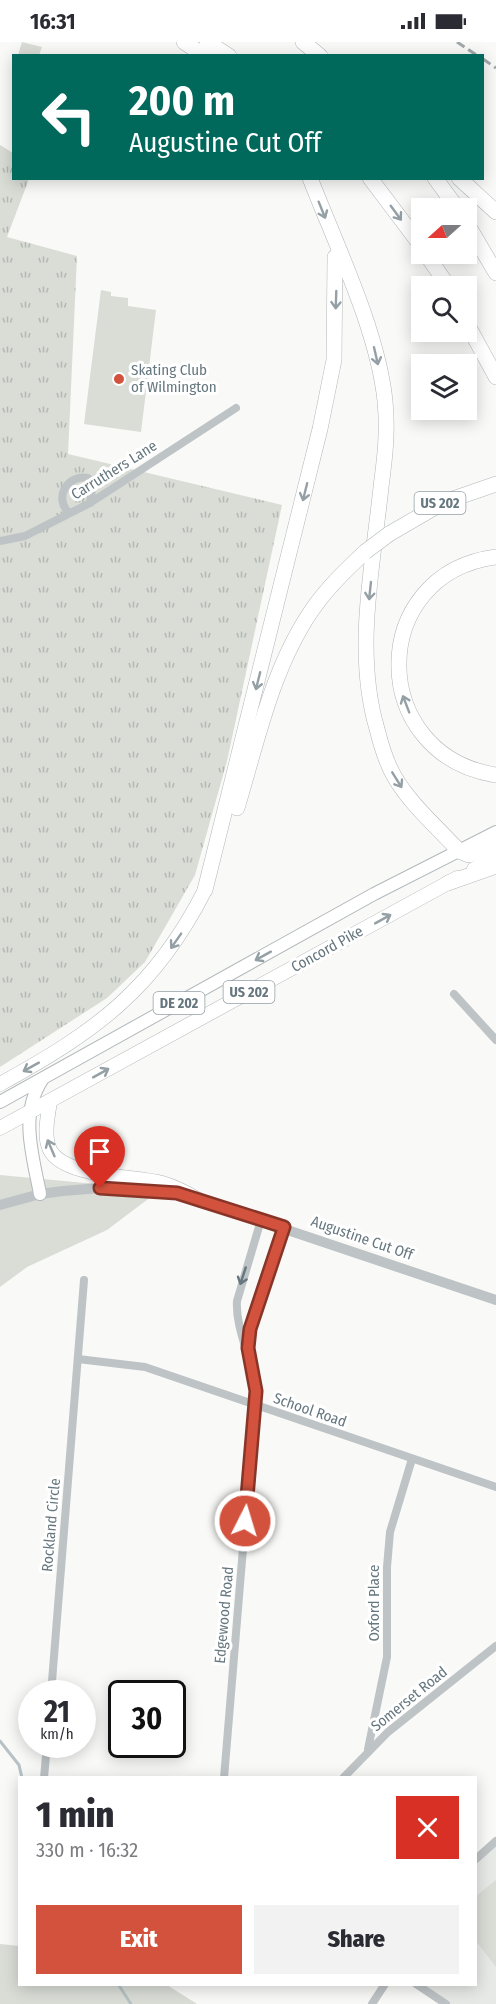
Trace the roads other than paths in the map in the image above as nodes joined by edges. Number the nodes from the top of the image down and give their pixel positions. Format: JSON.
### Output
{"nodes":[{"id":1,"x":184,"y":42,"type":"edge"},
{"id":2,"x":207,"y":42,"type":"edge"},
{"id":3,"x":303,"y":42,"type":"edge"},
{"id":4,"x":202,"y":54,"type":"edge"},
{"id":5,"x":226,"y":54,"type":"edge"},
{"id":6,"x":318,"y":54,"type":"edge"},
{"id":7,"x":311,"y":180,"type":"edge"},
{"id":8,"x":371,"y":180,"type":"edge"},
{"id":9,"x":436,"y":180,"type":"edge"},
{"id":10,"x":461,"y":180,"type":"edge"},
{"id":11,"x":450,"y":198,"type":"edge"},
{"id":12,"x":496,"y":212,"type":"edge"},
{"id":13,"x":411,"y":233,"type":"edge"},
{"id":14,"x":477,"y":241,"type":"edge"},
{"id":15,"x":335,"y":242,"type":"junction"},
{"id":16,"x":496,"y":273,"type":"edge"},
{"id":17,"x":477,"y":342,"type":"edge"},
{"id":18,"x":496,"y":377,"type":"edge"},
{"id":19,"x":236,"y":408,"type":"dead end"},
{"id":20,"x":496,"y":484,"type":"edge"},
{"id":21,"x":90,"y":502,"type":"junction"},
{"id":22,"x":69,"y":513,"type":"junction"},
{"id":23,"x":0,"y":541,"type":"edge"},
{"id":24,"x":496,"y":557,"type":"edge"},
{"id":25,"x":496,"y":775,"type":"edge"},
{"id":26,"x":496,"y":832,"type":"edge"},
{"id":27,"x":496,"y":845,"type":"edge"},
{"id":28,"x":459,"y":851,"type":"junction"},
{"id":29,"x":496,"y":857,"type":"edge"},
{"id":30,"x":496,"y":866,"type":"edge"},
{"id":31,"x":448,"y":883,"type":"junction"},
{"id":32,"x":205,"y":890,"type":"junction"},
{"id":33,"x":454,"y":994,"type":"dead end"},
{"id":34,"x":496,"y":1041,"type":"edge"},
{"id":35,"x":43,"y":1079,"type":"junction"},
{"id":36,"x":0,"y":1084,"type":"edge"},
{"id":37,"x":50,"y":1101,"type":"junction"},
{"id":38,"x":0,"y":1102,"type":"edge"},
{"id":39,"x":30,"y":1112,"type":"junction"},
{"id":40,"x":0,"y":1128,"type":"edge"},
{"id":41,"x":40,"y":1194,"type":"junction"},
{"id":42,"x":199,"y":1200,"type":"junction"},
{"id":43,"x":0,"y":1205,"type":"edge"},
{"id":44,"x":261,"y":1220,"type":"junction"},
{"id":45,"x":284,"y":1227,"type":"junction"},
{"id":46,"x":84,"y":1280,"type":"dead end"},
{"id":47,"x":496,"y":1300,"type":"edge"},
{"id":48,"x":248,"y":1348,"type":"junction"},
{"id":49,"x":78,"y":1359,"type":"junction"},
{"id":50,"x":254,"y":1405,"type":"junction"},
{"id":51,"x":412,"y":1459,"type":"junction"},
{"id":52,"x":496,"y":1487,"type":"edge"},
{"id":53,"x":496,"y":1646,"type":"edge"},
{"id":54,"x":52,"y":1680,"type":"edge"},
{"id":55,"x":368,"y":1749,"type":"junction"},
{"id":56,"x":46,"y":1758,"type":"edge"},
{"id":57,"x":44,"y":1776,"type":"edge"},
{"id":58,"x":224,"y":1776,"type":"edge"},
{"id":59,"x":345,"y":1776,"type":"edge"},
{"id":60,"x":496,"y":1841,"type":"edge"},
{"id":61,"x":477,"y":1858,"type":"edge"},
{"id":62,"x":384,"y":1986,"type":"edge"},
{"id":63,"x":419,"y":1986,"type":"edge"},
{"id":64,"x":372,"y":2004,"type":"edge"},
{"id":65,"x":446,"y":2004,"type":"edge"}],
"edges":[{"from":1,"to":4,"type":"highway"},
{"from":2,"to":5,"type":"highway"},
{"from":3,"to":6,"type":"highway"},
{"from":7,"to":15,"type":"highway","one_way":true},
{"from":8,"to":13,"type":"highway","one_way":true},
{"from":9,"to":11,"type":"highway"},
{"from":10,"to":12,"type":"highway"},
{"from":14,"to":16,"type":"highway"},
{"from":15,"to":28,"type":"highway","one_way":true},
{"from":15,"to":32,"type":"highway","one_way":true},
{"from":17,"to":18,"type":"highway"},
{"from":19,"to":21,"type":"street","name":"Carruthers Lane"},
{"from":20,"to":32,"type":"highway","number":"US 202","bridge":true},
{"from":21,"to":22,"type":"street","name":"Carruthers Lane"},
{"from":21,"to":22,"type":"street"},
{"from":22,"to":23,"type":"street","name":"Carruthers Lane"},
{"from":25,"to":24,"type":"highway","one_way":true},
{"from":26,"to":28,"type":"main road","name":"Concord Pike","number":"DE 202"},
{"from":27,"to":28,"type":"highway"},
{"from":28,"to":35,"type":"main road","name":"Concord Pike","number":"DE 202","one_way":true},
{"from":29,"to":31,"type":"highway","name":"Concord Pike"},
{"from":30,"to":31,"type":"highway","number":"US 202"},
{"from":37,"to":31,"type":"highway","name":"Concord Pike","number":"US 202","one_way":true},
{"from":32,"to":36,"type":"highway","number":"US 202","one_way":true},
{"from":33,"to":34,"type":"street"},
{"from":35,"to":38,"type":"main road","name":"Concord Pike","number":"DE 202"},
{"from":35,"to":39,"type":"main road"},
{"from":37,"to":39,"type":"highway","name":"Concord Pike","number":"US 202"},
{"from":42,"to":37,"type":"highway","one_way":true},
{"from":39,"to":40,"type":"highway","name":"Concord Pike","number":"US 202"},
{"from":39,"to":41,"type":"main road"},
{"from":41,"to":42,"type":"street","name":"Augustine Cut Off"},
{"from":41,"to":43,"type":"street","name":"Augustine Cut Off"},
{"from":42,"to":44,"type":"street","name":"Augustine Cut Off"},
{"from":44,"to":45,"type":"street","name":"Augustine Cut Off"},
{"from":44,"to":48,"type":"street","name":"Edgewood Road","one_way":true},
{"from":45,"to":47,"type":"street","name":"Augustine Cut Off"},
{"from":45,"to":48,"type":"street","name":"Edgewood Road"},
{"from":46,"to":49,"type":"street","name":"Rockland Circle"},
{"from":48,"to":50,"type":"street","name":"Edgewood Road"},
{"from":49,"to":50,"type":"street","name":"School Road"},
{"from":49,"to":54,"type":"street","name":"Rockland Circle"},
{"from":50,"to":51,"type":"street","name":"School Road"},
{"from":50,"to":58,"type":"street","name":"Edgewood Road"},
{"from":51,"to":52,"type":"street","name":"School Road"},
{"from":51,"to":55,"type":"street","name":"Oxford Place"},
{"from":53,"to":55,"type":"street","name":"Somerset Road"},
{"from":55,"to":59,"type":"street","name":"Somerset Road"},
{"from":56,"to":57,"type":"street"},
{"from":60,"to":61,"type":"street"},
{"from":62,"to":64,"type":"street"},
{"from":63,"to":65,"type":"street"}]}
